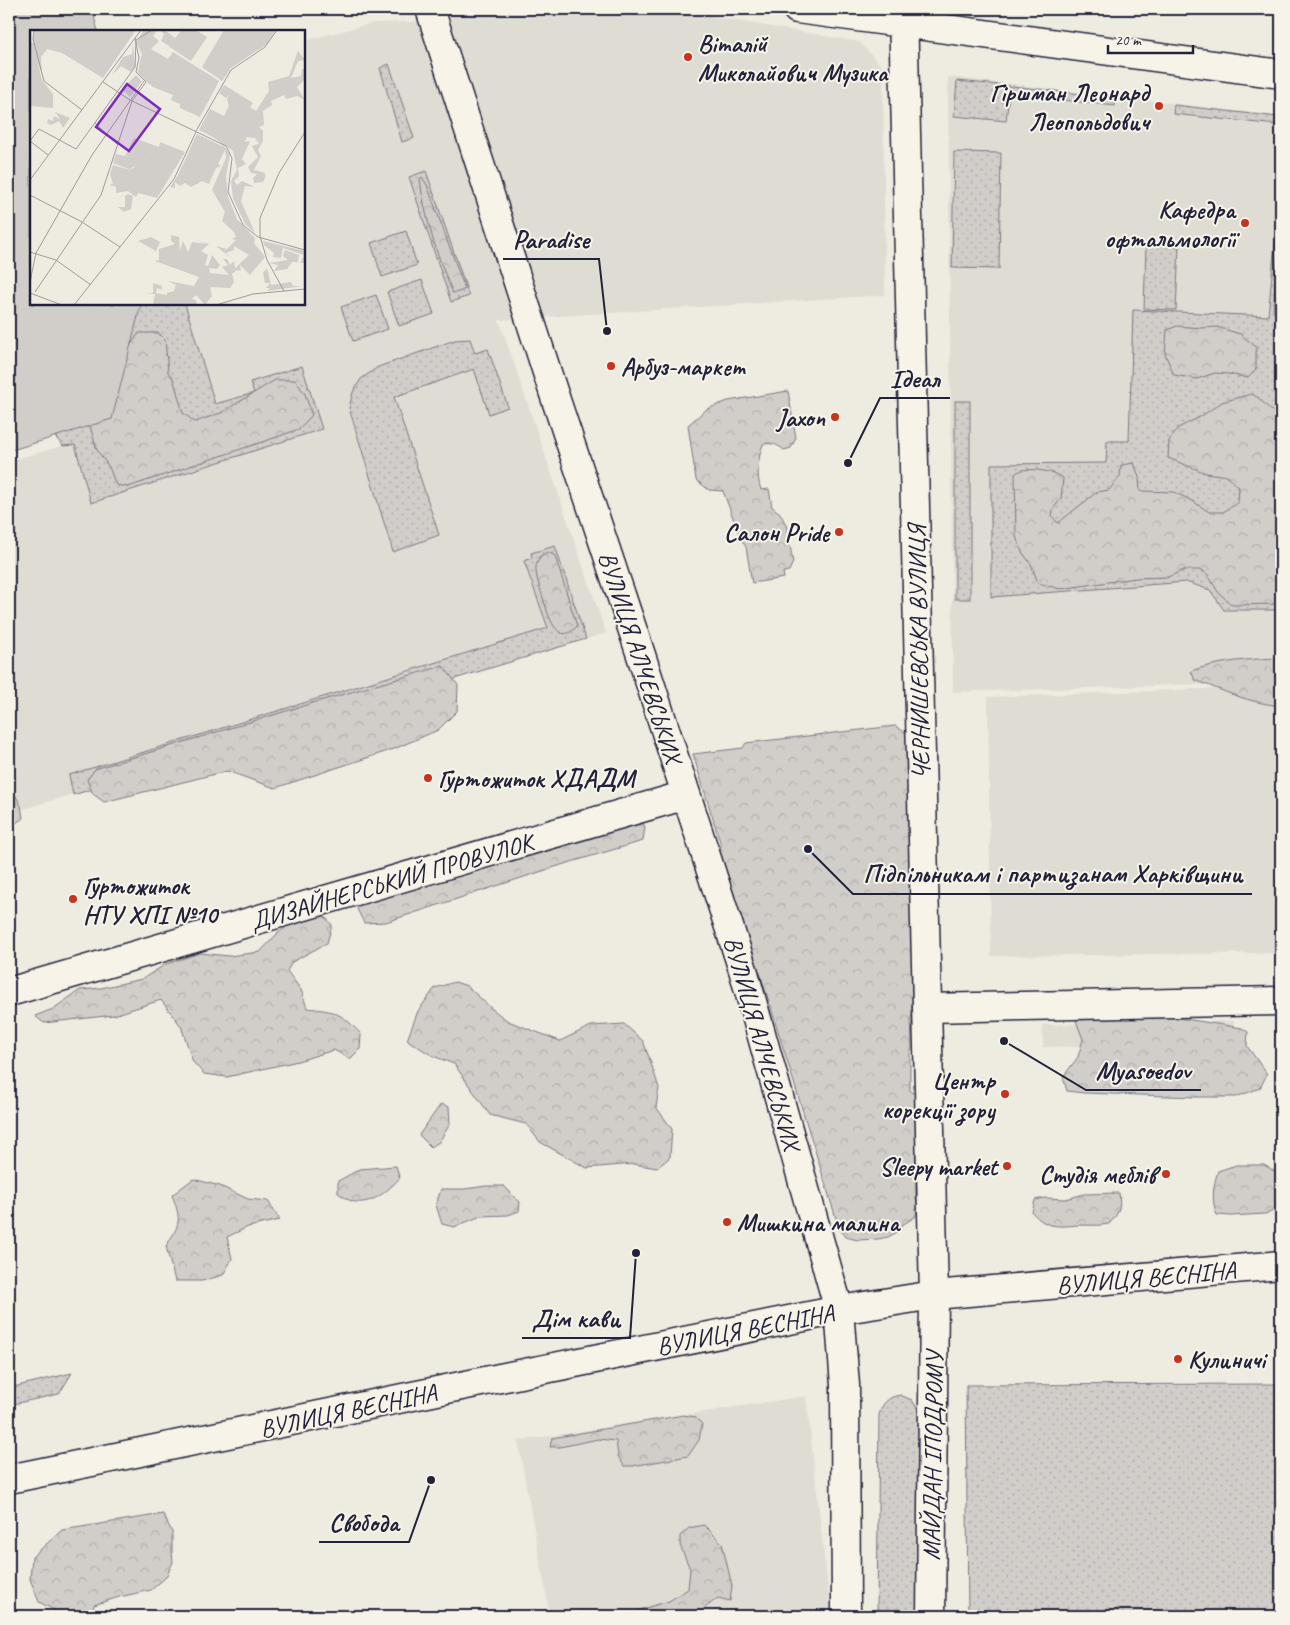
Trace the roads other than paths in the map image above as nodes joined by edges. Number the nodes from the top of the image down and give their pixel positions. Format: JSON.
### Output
{"nodes":[{"id":1,"x":430,"y":9,"type":"edge"},
{"id":2,"x":797,"y":9,"type":"edge"},
{"id":3,"x":903,"y":16,"type":"edge"},
{"id":4,"x":1281,"y":74,"type":"edge"},
{"id":5,"x":686,"y":795,"type":"junction"},
{"id":6,"x":9,"y":992,"type":"edge"},
{"id":7,"x":1281,"y":1001,"type":"edge"},
{"id":8,"x":927,"y":1008,"type":"junction"},
{"id":9,"x":1281,"y":1265,"type":"edge"},
{"id":10,"x":934,"y":1295,"type":"junction"},
{"id":11,"x":839,"y":1310,"type":"junction"},
{"id":12,"x":9,"y":1479,"type":"edge"},
{"id":13,"x":846,"y":1616,"type":"edge"},
{"id":14,"x":931,"y":1616,"type":"edge"}],
"edges":[{"from":1,"to":5,"type":"street","name":"ВУЛИЦЯ АЛЧЕВСЬКИХ"},
{"from":2,"to":3,"type":"street"},
{"from":3,"to":4,"type":"street"},
{"from":3,"to":8,"type":"street","name":"ЧЕРНИШЕВСЬКА ВУЛИЦЯ"},
{"from":5,"to":6,"type":"street","name":"ДИЗАЙНЕРСЬКИЙ ПРОВУЛОК"},
{"from":5,"to":11,"type":"street","name":"ВУЛИЦЯ АЛЧЕВСЬКИХ"},
{"from":7,"to":8,"type":"street"},
{"from":8,"to":10,"type":"street","name":"ЧЕРНИШЕВСЬКА ВУЛИЦЯ"},
{"from":9,"to":10,"type":"street","name":"ВУЛИЦЯ ВЕСНІНА"},
{"from":10,"to":11,"type":"street","name":"ВУЛИЦЯ ВЕСНІНА"},
{"from":10,"to":14,"type":"street","name":"МАЙДАН ІПОДРОМУ"},
{"from":11,"to":12,"type":"street","name":"ВУЛИЦЯ ВЕСНІНА"},
{"from":11,"to":13,"type":"street"}]}
